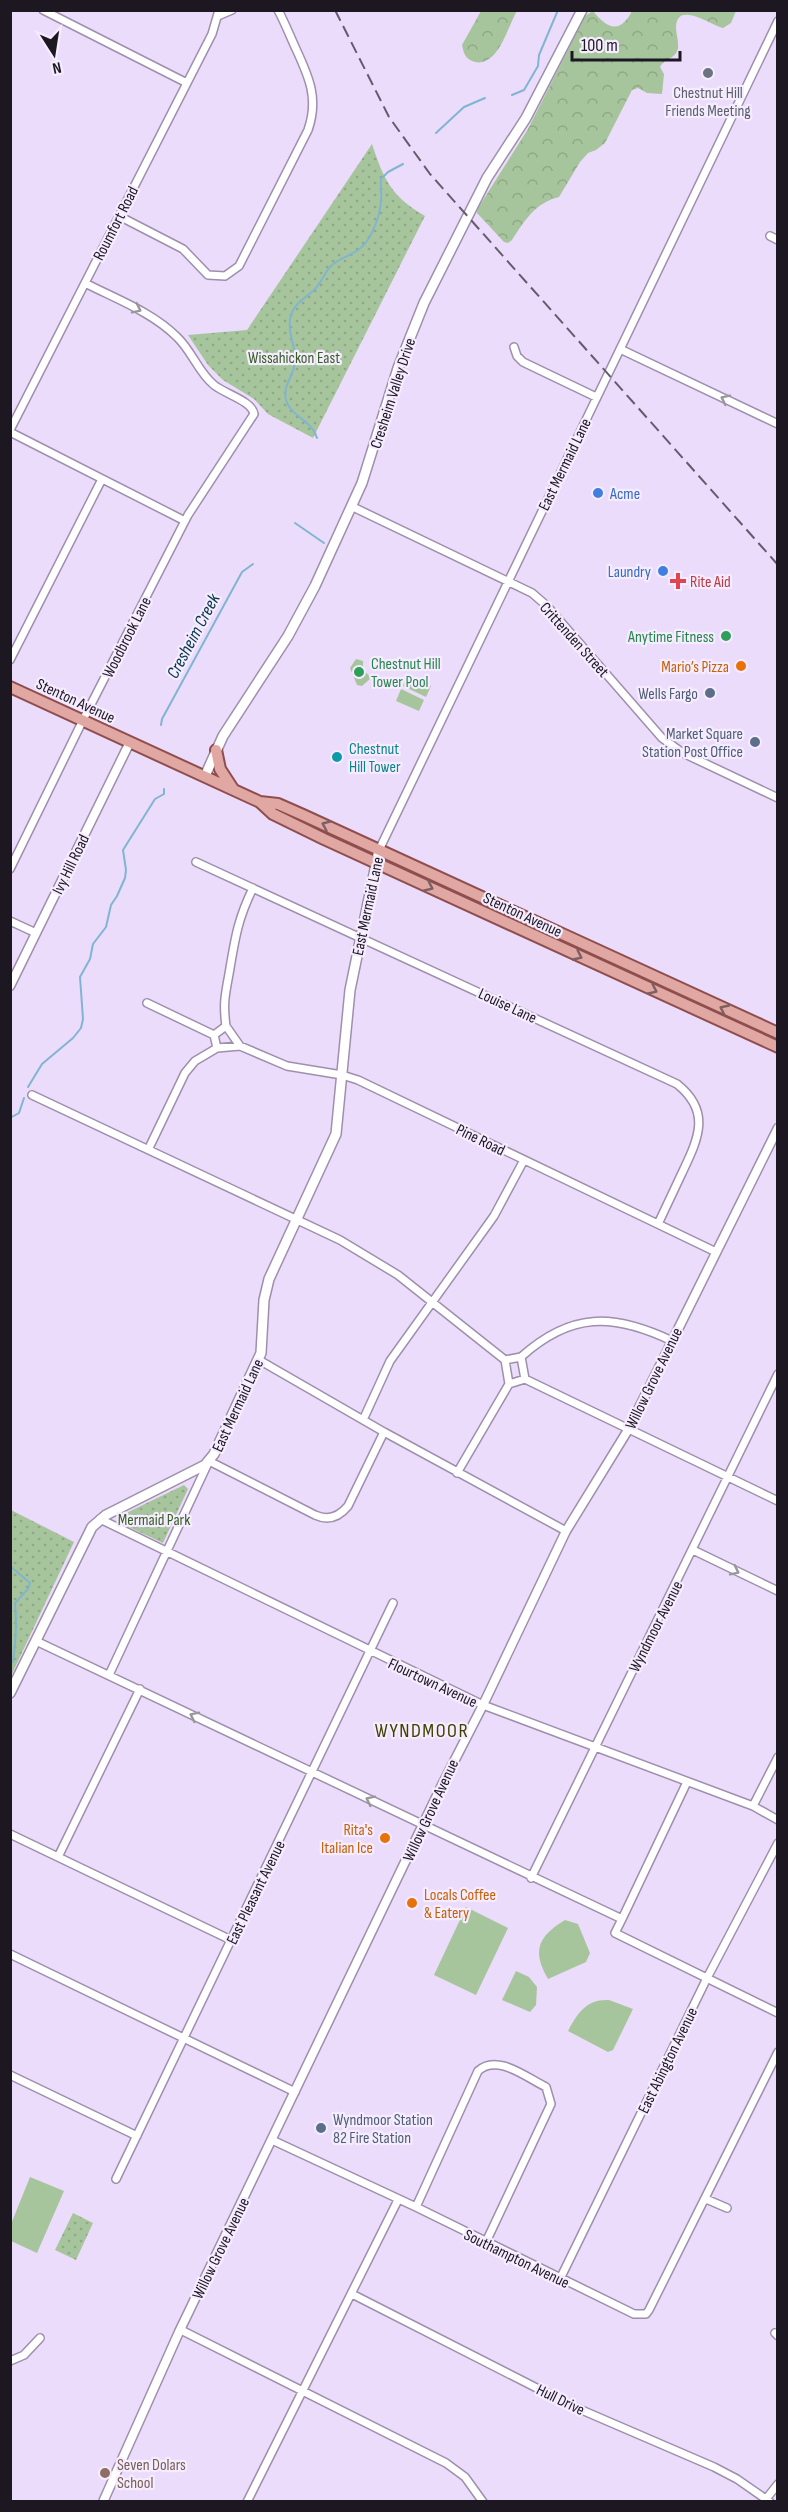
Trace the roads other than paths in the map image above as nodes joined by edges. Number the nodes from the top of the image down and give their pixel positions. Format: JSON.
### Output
{"nodes":[{"id":1,"x":43,"y":10,"type":"edge"},
{"id":2,"x":232,"y":10,"type":"edge"},
{"id":3,"x":278,"y":10,"type":"edge"},
{"id":4,"x":582,"y":10,"type":"edge"},
{"id":5,"x":218,"y":13,"type":"edge"},
{"id":6,"x":777,"y":21,"type":"edge"},
{"id":7,"x":187,"y":83,"type":"junction"},
{"id":8,"x":119,"y":216,"type":"junction"},
{"id":9,"x":85,"y":283,"type":"junction"},
{"id":10,"x":514,"y":347,"type":"dead end"},
{"id":11,"x":620,"y":349,"type":"junction"},
{"id":12,"x":596,"y":398,"type":"junction"},
{"id":13,"x":777,"y":424,"type":"edge"},
{"id":14,"x":10,"y":431,"type":"edge"},
{"id":15,"x":102,"y":479,"type":"junction"},
{"id":16,"x":353,"y":507,"type":"junction"},
{"id":17,"x":185,"y":521,"type":"junction"},
{"id":18,"x":508,"y":581,"type":"junction"},
{"id":19,"x":10,"y":660,"type":"edge"},
{"id":20,"x":10,"y":687,"type":"edge"},
{"id":21,"x":83,"y":720,"type":"junction"},
{"id":22,"x":130,"y":742,"type":"junction"},
{"id":23,"x":216,"y":750,"type":"junction"},
{"id":24,"x":205,"y":776,"type":"junction"},
{"id":25,"x":233,"y":789,"type":"junction"},
{"id":26,"x":777,"y":798,"type":"edge"},
{"id":27,"x":260,"y":802,"type":"junction"},
{"id":28,"x":379,"y":850,"type":"junction"},
{"id":29,"x":196,"y":862,"type":"dead end"},
{"id":30,"x":376,"y":862,"type":"junction"},
{"id":31,"x":10,"y":869,"type":"edge"},
{"id":32,"x":253,"y":888,"type":"junction"},
{"id":33,"x":10,"y":921,"type":"edge"},
{"id":34,"x":36,"y":933,"type":"junction"},
{"id":35,"x":360,"y":937,"type":"junction"},
{"id":36,"x":10,"y":986,"type":"edge"},
{"id":37,"x":147,"y":1003,"type":"dead end"},
{"id":38,"x":226,"y":1026,"type":"junction"},
{"id":39,"x":777,"y":1033,"type":"edge"},
{"id":40,"x":214,"y":1035,"type":"junction"},
{"id":41,"x":240,"y":1046,"type":"junction"},
{"id":42,"x":777,"y":1047,"type":"edge"},
{"id":43,"x":217,"y":1048,"type":"junction"},
{"id":44,"x":342,"y":1075,"type":"junction"},
{"id":45,"x":32,"y":1095,"type":"dead end"},
{"id":46,"x":777,"y":1128,"type":"edge"},
{"id":47,"x":149,"y":1148,"type":"junction"},
{"id":48,"x":524,"y":1160,"type":"junction"},
{"id":49,"x":297,"y":1219,"type":"junction"},
{"id":50,"x":658,"y":1224,"type":"junction"},
{"id":51,"x":716,"y":1252,"type":"junction"},
{"id":52,"x":433,"y":1303,"type":"junction"},
{"id":53,"x":672,"y":1341,"type":"junction"},
{"id":54,"x":521,"y":1357,"type":"junction"},
{"id":55,"x":259,"y":1360,"type":"junction"},
{"id":56,"x":505,"y":1360,"type":"junction"},
{"id":57,"x":777,"y":1374,"type":"edge"},
{"id":58,"x":525,"y":1379,"type":"junction"},
{"id":59,"x":509,"y":1384,"type":"junction"},
{"id":60,"x":363,"y":1420,"type":"junction"},
{"id":61,"x":628,"y":1430,"type":"junction"},
{"id":62,"x":384,"y":1432,"type":"junction"},
{"id":63,"x":209,"y":1461,"type":"junction"},
{"id":64,"x":458,"y":1473,"type":"junction"},
{"id":65,"x":726,"y":1477,"type":"junction"},
{"id":66,"x":777,"y":1501,"type":"edge"},
{"id":67,"x":100,"y":1519,"type":"junction"},
{"id":68,"x":566,"y":1531,"type":"junction"},
{"id":69,"x":693,"y":1550,"type":"junction"},
{"id":70,"x":167,"y":1551,"type":"junction"},
{"id":71,"x":777,"y":1591,"type":"edge"},
{"id":72,"x":393,"y":1603,"type":"dead end"},
{"id":73,"x":36,"y":1641,"type":"junction"},
{"id":74,"x":369,"y":1652,"type":"junction"},
{"id":75,"x":109,"y":1675,"type":"junction"},
{"id":76,"x":140,"y":1689,"type":"junction"},
{"id":77,"x":10,"y":1693,"type":"edge"},
{"id":78,"x":483,"y":1706,"type":"junction"},
{"id":79,"x":594,"y":1746,"type":"junction"},
{"id":80,"x":777,"y":1756,"type":"edge"},
{"id":81,"x":313,"y":1773,"type":"junction"},
{"id":82,"x":687,"y":1782,"type":"junction"},
{"id":83,"x":753,"y":1806,"type":"junction"},
{"id":84,"x":777,"y":1820,"type":"edge"},
{"id":85,"x":423,"y":1826,"type":"junction"},
{"id":86,"x":10,"y":1834,"type":"edge"},
{"id":87,"x":777,"y":1843,"type":"edge"},
{"id":88,"x":58,"y":1857,"type":"junction"},
{"id":89,"x":531,"y":1878,"type":"junction"},
{"id":90,"x":621,"y":1919,"type":"junction"},
{"id":91,"x":231,"y":1940,"type":"junction"},
{"id":92,"x":10,"y":1954,"type":"edge"},
{"id":93,"x":707,"y":1978,"type":"junction"},
{"id":94,"x":777,"y":2013,"type":"edge"},
{"id":95,"x":186,"y":2038,"type":"junction"},
{"id":96,"x":777,"y":2052,"type":"edge"},
{"id":97,"x":10,"y":2075,"type":"edge"},
{"id":98,"x":295,"y":2092,"type":"junction"},
{"id":99,"x":137,"y":2136,"type":"junction"},
{"id":100,"x":272,"y":2140,"type":"junction"},
{"id":101,"x":116,"y":2179,"type":"dead end"},
{"id":102,"x":706,"y":2199,"type":"junction"},
{"id":103,"x":398,"y":2200,"type":"junction"},
{"id":104,"x":416,"y":2207,"type":"junction"},
{"id":105,"x":727,"y":2208,"type":"dead end"},
{"id":106,"x":486,"y":2242,"type":"junction"},
{"id":107,"x":560,"y":2279,"type":"junction"},
{"id":108,"x":352,"y":2294,"type":"junction"},
{"id":109,"x":181,"y":2330,"type":"junction"},
{"id":110,"x":40,"y":2338,"type":"dead end"},
{"id":111,"x":10,"y":2361,"type":"edge"},
{"id":112,"x":303,"y":2390,"type":"junction"},
{"id":113,"x":777,"y":2484,"type":"edge"},
{"id":114,"x":768,"y":2500,"type":"edge"},
{"id":115,"x":102,"y":2502,"type":"edge"},
{"id":116,"x":247,"y":2502,"type":"edge"},
{"id":117,"x":483,"y":2502,"type":"edge"}],
"edges":[{"from":1,"to":7,"type":"street"},
{"from":2,"to":5,"type":"street"},
{"from":3,"to":8,"type":"street"},
{"from":4,"to":16,"type":"main road","name":"Cresheim Valley Drive"},
{"from":5,"to":7,"type":"street","name":"Roumfort Road"},
{"from":6,"to":11,"type":"street","name":"East Mermaid Lane"},
{"from":7,"to":8,"type":"street","name":"Roumfort Road"},
{"from":8,"to":9,"type":"street","name":"Roumfort Road"},
{"from":9,"to":14,"type":"street","name":"Roumfort Road"},
{"from":9,"to":17,"type":"street","name":"Woodbrook Lane","one_way":true},
{"from":10,"to":12,"type":"street"},
{"from":11,"to":12,"type":"street","name":"East Mermaid Lane"},
{"from":13,"to":11,"type":"street","one_way":true},
{"from":12,"to":18,"type":"street","name":"East Mermaid Lane"},
{"from":14,"to":15,"type":"street"},
{"from":15,"to":17,"type":"street"},
{"from":15,"to":19,"type":"street"},
{"from":16,"to":18,"type":"street","name":"Crittenden Street"},
{"from":16,"to":23,"type":"main road","name":"Cresheim Valley Drive"},
{"from":17,"to":21,"type":"street","name":"Woodbrook Lane"},
{"from":18,"to":26,"type":"street","name":"Crittenden Street"},
{"from":18,"to":28,"type":"street","name":"East Mermaid Lane"},
{"from":20,"to":21,"type":"main road","name":"Stenton Avenue"},
{"from":21,"to":22,"type":"main road","name":"Stenton Avenue"},
{"from":21,"to":31,"type":"street","name":"Woodbrook Lane"},
{"from":22,"to":24,"type":"main road","name":"Stenton Avenue"},
{"from":22,"to":34,"type":"street","name":"Ivy Hill Road"},
{"from":23,"to":24,"type":"main road","name":"Cresheim Valley Drive"},
{"from":23,"to":25,"type":"main road"},
{"from":24,"to":25,"type":"main road","name":"Stenton Avenue"},
{"from":25,"to":27,"type":"main road","name":"Stenton Avenue"},
{"from":28,"to":27,"type":"main road","name":"Stenton Avenue","one_way":true},
{"from":27,"to":30,"type":"main road","name":"Stenton Avenue"},
{"from":28,"to":30,"type":"main road","name":"East Mermaid Lane"},
{"from":39,"to":28,"type":"main road","name":"Stenton Avenue","one_way":true},
{"from":29,"to":32,"type":"street","name":"Louise Lane"},
{"from":30,"to":35,"type":"main road","name":"East Mermaid Lane"},
{"from":30,"to":42,"type":"main road","name":"Stenton Avenue","one_way":true},
{"from":32,"to":35,"type":"street","name":"Louise Lane"},
{"from":32,"to":38,"type":"street"},
{"from":33,"to":34,"type":"street"},
{"from":34,"to":36,"type":"street","name":"Ivy Hill Road"},
{"from":35,"to":44,"type":"main road","name":"East Mermaid Lane"},
{"from":35,"to":50,"type":"street","name":"Louise Lane"},
{"from":37,"to":40,"type":"street"},
{"from":38,"to":40,"type":"street"},
{"from":38,"to":41,"type":"street"},
{"from":40,"to":43,"type":"street"},
{"from":41,"to":43,"type":"street"},
{"from":41,"to":44,"type":"street","name":"Pine Road"},
{"from":43,"to":47,"type":"street"},
{"from":44,"to":48,"type":"street","name":"Pine Road"},
{"from":44,"to":49,"type":"main road","name":"East Mermaid Lane"},
{"from":45,"to":47,"type":"street"},
{"from":46,"to":51,"type":"street","name":"Willow Grove Avenue"},
{"from":47,"to":49,"type":"street"},
{"from":48,"to":50,"type":"street","name":"Pine Road"},
{"from":48,"to":52,"type":"street"},
{"from":49,"to":52,"type":"street"},
{"from":49,"to":55,"type":"main road","name":"East Mermaid Lane"},
{"from":50,"to":51,"type":"street","name":"Pine Road"},
{"from":51,"to":53,"type":"street","name":"Willow Grove Avenue"},
{"from":52,"to":56,"type":"street"},
{"from":52,"to":60,"type":"street"},
{"from":53,"to":54,"type":"street"},
{"from":53,"to":61,"type":"street","name":"Willow Grove Avenue"},
{"from":54,"to":56,"type":"street"},
{"from":54,"to":58,"type":"street"},
{"from":55,"to":60,"type":"street"},
{"from":55,"to":63,"type":"main road","name":"East Mermaid Lane"},
{"from":56,"to":59,"type":"street"},
{"from":57,"to":65,"type":"street","name":"Wyndmoor Avenue"},
{"from":58,"to":59,"type":"street"},
{"from":58,"to":61,"type":"street"},
{"from":59,"to":64,"type":"street"},
{"from":60,"to":62,"type":"street"},
{"from":61,"to":65,"type":"street"},
{"from":61,"to":68,"type":"street","name":"Willow Grove Avenue"},
{"from":62,"to":63,"type":"street"},
{"from":62,"to":64,"type":"street"},
{"from":63,"to":67,"type":"main road","name":"East Mermaid Lane"},
{"from":63,"to":70,"type":"street"},
{"from":64,"to":68,"type":"street"},
{"from":65,"to":66,"type":"street"},
{"from":65,"to":69,"type":"street","name":"Wyndmoor Avenue"},
{"from":67,"to":70,"type":"street","name":"Flourtown Avenue"},
{"from":67,"to":73,"type":"main road","name":"East Mermaid Lane"},
{"from":68,"to":78,"type":"street","name":"Willow Grove Avenue"},
{"from":69,"to":71,"type":"street","one_way":true},
{"from":69,"to":79,"type":"street","name":"Wyndmoor Avenue"},
{"from":70,"to":74,"type":"street","name":"Flourtown Avenue"},
{"from":70,"to":75,"type":"street"},
{"from":72,"to":74,"type":"street","name":"East Pleasant Avenue"},
{"from":73,"to":75,"type":"street"},
{"from":73,"to":77,"type":"main road","name":"East Mermaid Lane"},
{"from":74,"to":78,"type":"street","name":"Flourtown Avenue"},
{"from":74,"to":81,"type":"street","name":"East Pleasant Avenue"},
{"from":75,"to":76,"type":"street"},
{"from":81,"to":76,"type":"street","one_way":true},
{"from":76,"to":88,"type":"street"},
{"from":78,"to":79,"type":"street","name":"Flourtown Avenue"},
{"from":78,"to":85,"type":"street","name":"Willow Grove Avenue"},
{"from":79,"to":82,"type":"street","name":"Flourtown Avenue"},
{"from":79,"to":89,"type":"street","name":"Wyndmoor Avenue"},
{"from":80,"to":83,"type":"street"},
{"from":85,"to":81,"type":"street","one_way":true},
{"from":81,"to":91,"type":"street","name":"East Pleasant Avenue"},
{"from":82,"to":83,"type":"street","name":"Flourtown Avenue"},
{"from":82,"to":90,"type":"street"},
{"from":83,"to":84,"type":"street","name":"Flourtown Avenue"},
{"from":85,"to":89,"type":"street"},
{"from":85,"to":98,"type":"street","name":"Willow Grove Avenue"},
{"from":86,"to":88,"type":"street"},
{"from":87,"to":93,"type":"street","name":"East Abington Avenue"},
{"from":88,"to":91,"type":"street"},
{"from":89,"to":90,"type":"street"},
{"from":90,"to":93,"type":"street"},
{"from":91,"to":95,"type":"street","name":"East Pleasant Avenue"},
{"from":92,"to":95,"type":"street"},
{"from":93,"to":94,"type":"street"},
{"from":93,"to":107,"type":"street","name":"East Abington Avenue"},
{"from":95,"to":98,"type":"street"},
{"from":95,"to":99,"type":"street","name":"East Pleasant Avenue"},
{"from":96,"to":102,"type":"street"},
{"from":97,"to":99,"type":"street"},
{"from":98,"to":100,"type":"street","name":"Willow Grove Avenue"},
{"from":99,"to":101,"type":"street","name":"East Pleasant Avenue"},
{"from":100,"to":103,"type":"street","name":"Southampton Avenue"},
{"from":100,"to":109,"type":"street","name":"Willow Grove Avenue"},
{"from":102,"to":105,"type":"street"},
{"from":102,"to":107,"type":"street","name":"Southampton Avenue"},
{"from":103,"to":104,"type":"street","name":"Southampton Avenue"},
{"from":103,"to":108,"type":"street"},
{"from":104,"to":106,"type":"street","name":"Southampton Avenue"},
{"from":104,"to":106,"type":"street"},
{"from":106,"to":107,"type":"street","name":"Southampton Avenue"},
{"from":108,"to":112,"type":"street"},
{"from":108,"to":114,"type":"street","name":"Hull Drive"},
{"from":109,"to":112,"type":"street"},
{"from":109,"to":115,"type":"street","name":"Willow Grove Avenue"},
{"from":110,"to":111,"type":"street"},
{"from":112,"to":116,"type":"street"},
{"from":112,"to":117,"type":"street"},
{"from":113,"to":114,"type":"street"}]}
